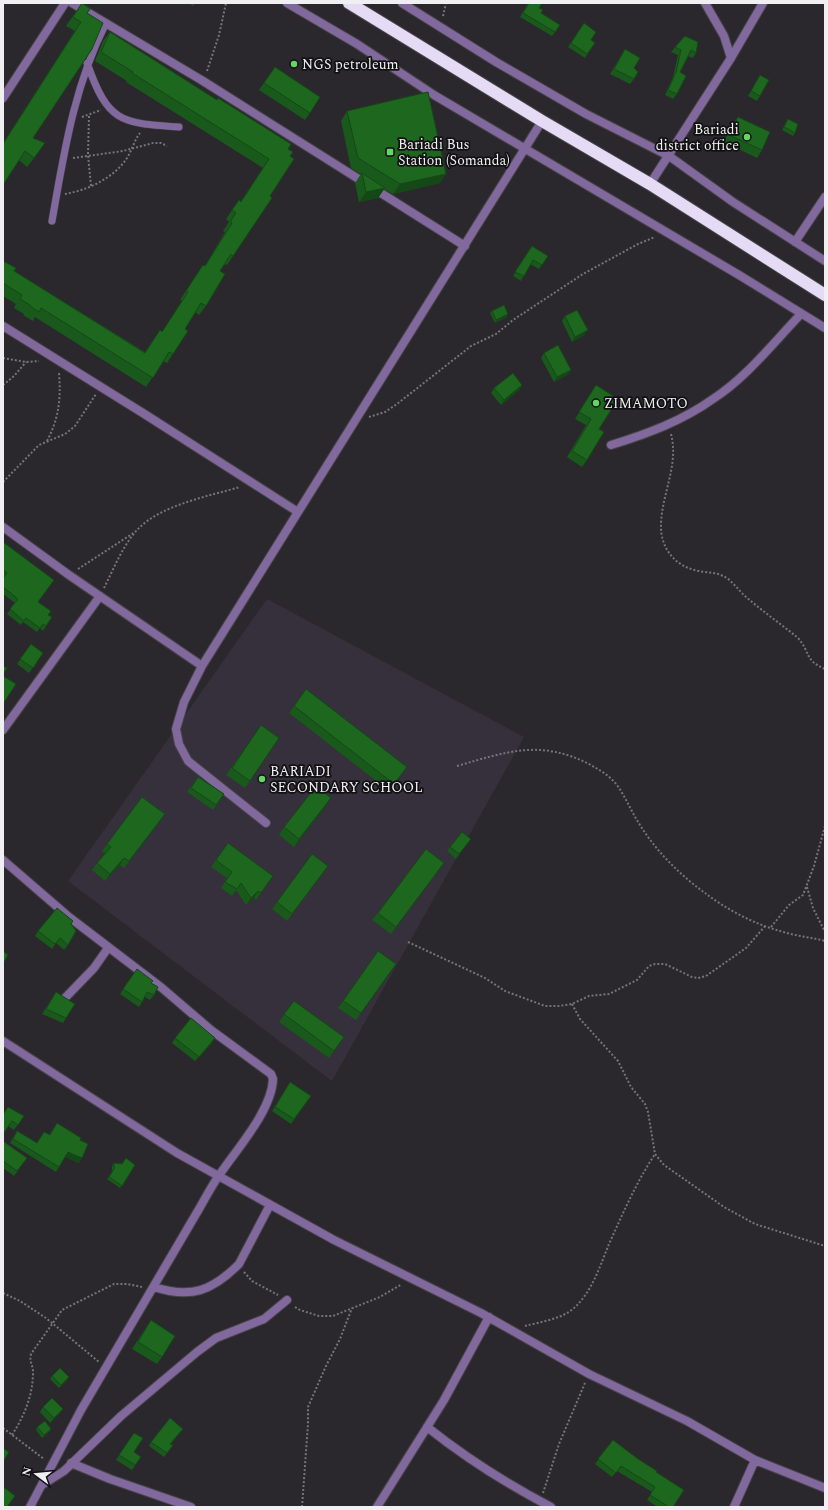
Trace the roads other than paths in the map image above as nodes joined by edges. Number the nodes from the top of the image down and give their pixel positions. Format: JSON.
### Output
{"nodes":[{"id":1,"x":65,"y":3,"type":"edge"},
{"id":2,"x":72,"y":3,"type":"edge"},
{"id":3,"x":287,"y":3,"type":"edge"},
{"id":4,"x":349,"y":3,"type":"edge"},
{"id":5,"x":402,"y":3,"type":"edge"},
{"id":6,"x":705,"y":3,"type":"edge"},
{"id":7,"x":763,"y":3,"type":"edge"},
{"id":8,"x":106,"y":23,"type":"junction"},
{"id":9,"x":731,"y":58,"type":"junction"},
{"id":10,"x":87,"y":63,"type":"junction"},
{"id":11,"x":3,"y":98,"type":"edge"},
{"id":12,"x":542,"y":121,"type":"junction"},
{"id":13,"x":179,"y":127,"type":"dead end"},
{"id":14,"x":525,"y":149,"type":"junction"},
{"id":15,"x":669,"y":156,"type":"junction"},
{"id":16,"x":650,"y":184,"type":"junction"},
{"id":17,"x":825,"y":197,"type":"edge"},
{"id":18,"x":52,"y":221,"type":"dead end"},
{"id":19,"x":795,"y":242,"type":"junction"},
{"id":20,"x":465,"y":246,"type":"junction"},
{"id":21,"x":825,"y":261,"type":"edge"},
{"id":22,"x":825,"y":295,"type":"edge"},
{"id":23,"x":801,"y":314,"type":"junction"},
{"id":24,"x":3,"y":326,"type":"edge"},
{"id":25,"x":825,"y":328,"type":"edge"},
{"id":26,"x":611,"y":445,"type":"dead end"},
{"id":27,"x":298,"y":512,"type":"junction"},
{"id":28,"x":3,"y":527,"type":"edge"},
{"id":29,"x":100,"y":596,"type":"junction"},
{"id":30,"x":202,"y":666,"type":"junction"},
{"id":31,"x":3,"y":730,"type":"edge"},
{"id":32,"x":266,"y":823,"type":"dead end"},
{"id":33,"x":3,"y":860,"type":"edge"},
{"id":34,"x":108,"y":948,"type":"junction"},
{"id":35,"x":65,"y":998,"type":"edge"},
{"id":36,"x":3,"y":1041,"type":"edge"},
{"id":37,"x":219,"y":1176,"type":"junction"},
{"id":38,"x":270,"y":1205,"type":"junction"},
{"id":39,"x":154,"y":1288,"type":"junction"},
{"id":40,"x":286,"y":1300,"type":"road end"},
{"id":41,"x":489,"y":1318,"type":"junction"},
{"id":42,"x":427,"y":1428,"type":"junction"},
{"id":43,"x":755,"y":1460,"type":"junction"},
{"id":44,"x":71,"y":1463,"type":"junction"},
{"id":45,"x":42,"y":1486,"type":"junction"},
{"id":46,"x":825,"y":1488,"type":"edge"},
{"id":47,"x":30,"y":1507,"type":"edge"},
{"id":48,"x":192,"y":1507,"type":"edge"},
{"id":49,"x":377,"y":1507,"type":"edge"},
{"id":50,"x":551,"y":1507,"type":"edge"},
{"id":51,"x":734,"y":1507,"type":"edge"}],
"edges":[{"from":1,"to":11,"type":"street"},
{"from":2,"to":8,"type":"street"},
{"from":3,"to":14,"type":"street"},
{"from":4,"to":12,"type":"highway"},
{"from":5,"to":15,"type":"street"},
{"from":6,"to":9,"type":"street"},
{"from":7,"to":9,"type":"street"},
{"from":8,"to":10,"type":"lane"},
{"from":8,"to":20,"type":"street"},
{"from":9,"to":15,"type":"street"},
{"from":10,"to":13,"type":"lane"},
{"from":10,"to":18,"type":"lane"},
{"from":12,"to":14,"type":"street"},
{"from":12,"to":16,"type":"highway"},
{"from":14,"to":20,"type":"street"},
{"from":14,"to":23,"type":"street"},
{"from":15,"to":16,"type":"street"},
{"from":15,"to":19,"type":"street"},
{"from":16,"to":22,"type":"highway"},
{"from":17,"to":19,"type":"street"},
{"from":19,"to":21,"type":"street"},
{"from":20,"to":27,"type":"street"},
{"from":23,"to":25,"type":"street"},
{"from":23,"to":26,"type":"street"},
{"from":24,"to":27,"type":"street"},
{"from":27,"to":30,"type":"street"},
{"from":28,"to":29,"type":"street"},
{"from":29,"to":30,"type":"street"},
{"from":29,"to":31,"type":"street"},
{"from":30,"to":32,"type":"street"},
{"from":33,"to":34,"type":"street"},
{"from":34,"to":35,"type":"street"},
{"from":34,"to":37,"type":"street"},
{"from":36,"to":37,"type":"street"},
{"from":37,"to":38,"type":"street"},
{"from":37,"to":39,"type":"street"},
{"from":38,"to":39,"type":"street"},
{"from":38,"to":41,"type":"street"},
{"from":39,"to":45,"type":"street"},
{"from":40,"to":44,"type":"street"},
{"from":41,"to":42,"type":"street"},
{"from":41,"to":43,"type":"street"},
{"from":42,"to":49,"type":"street"},
{"from":42,"to":50,"type":"street"},
{"from":43,"to":46,"type":"street"},
{"from":43,"to":51,"type":"street"},
{"from":44,"to":45,"type":"street"},
{"from":44,"to":48,"type":"street"},
{"from":45,"to":47,"type":"street"}]}
